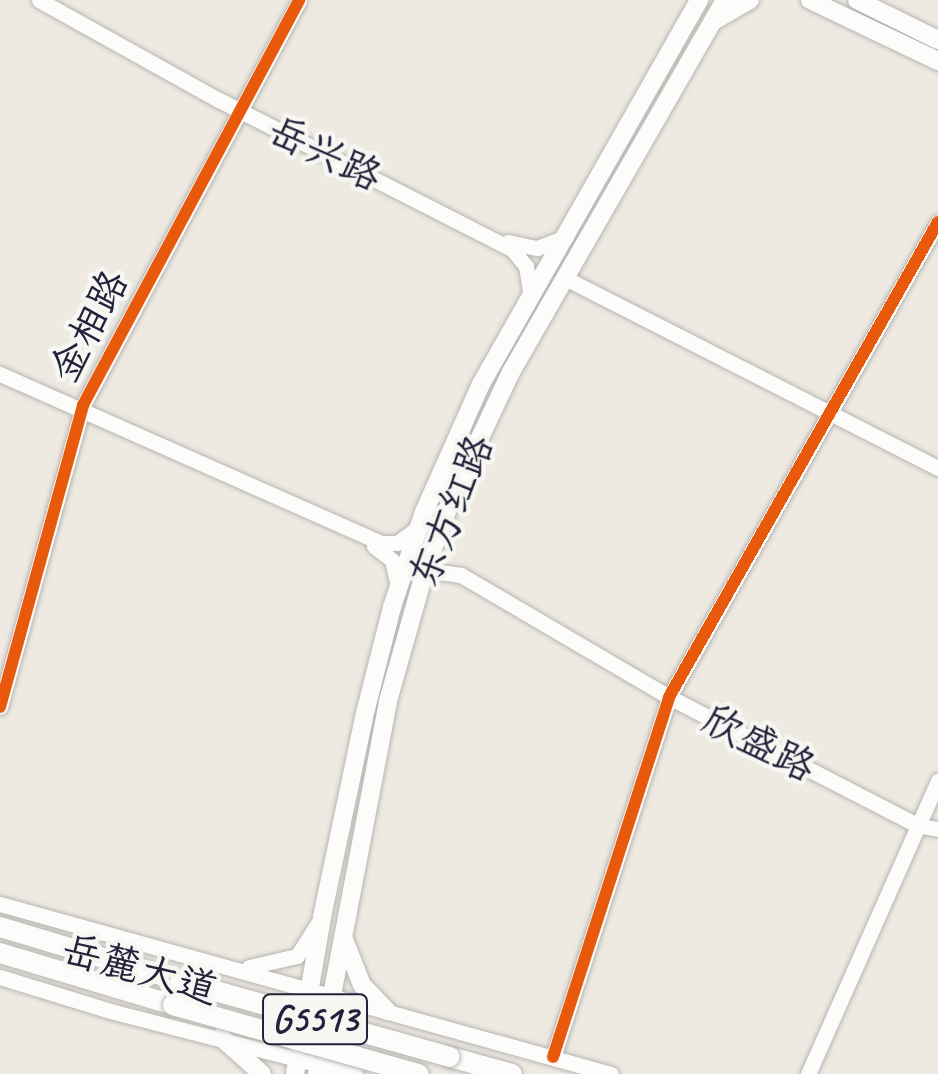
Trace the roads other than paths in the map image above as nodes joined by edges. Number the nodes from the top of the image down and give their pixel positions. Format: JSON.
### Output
{"nodes":[{"id":1,"x":39,"y":0,"type":"edge"},
{"id":2,"x":48,"y":0,"type":"edge"},
{"id":3,"x":296,"y":0,"type":"edge"},
{"id":4,"x":725,"y":0,"type":"edge"},
{"id":5,"x":750,"y":0,"type":"edge"},
{"id":6,"x":810,"y":0,"type":"edge"},
{"id":7,"x":857,"y":0,"type":"edge"},
{"id":8,"x":697,"y":2,"type":"edge"},
{"id":9,"x":713,"y":23,"type":"junction"},
{"id":10,"x":938,"y":40,"type":"edge"},
{"id":11,"x":938,"y":62,"type":"edge"},
{"id":12,"x":240,"y":108,"type":"junction"},
{"id":13,"x":938,"y":222,"type":"edge"},
{"id":14,"x":566,"y":237,"type":"junction"},
{"id":15,"x":565,"y":278,"type":"junction"},
{"id":16,"x":531,"y":297,"type":"junction"},
{"id":17,"x":0,"y":377,"type":"edge"},
{"id":18,"x":78,"y":409,"type":"junction"},
{"id":19,"x":828,"y":412,"type":"junction"},
{"id":20,"x":938,"y":468,"type":"edge"},
{"id":21,"x":419,"y":527,"type":"junction"},
{"id":22,"x":425,"y":570,"type":"junction"},
{"id":23,"x":398,"y":586,"type":"junction"},
{"id":24,"x":0,"y":686,"type":"edge"},
{"id":25,"x":669,"y":696,"type":"junction"},
{"id":26,"x":0,"y":706,"type":"edge"},
{"id":27,"x":938,"y":780,"type":"edge"},
{"id":28,"x":917,"y":825,"type":"junction"},
{"id":29,"x":938,"y":830,"type":"edge"},
{"id":30,"x":0,"y":904,"type":"edge"},
{"id":31,"x":322,"y":916,"type":"junction"},
{"id":32,"x":0,"y":927,"type":"edge"},
{"id":33,"x":343,"y":937,"type":"junction"},
{"id":34,"x":0,"y":954,"type":"edge"},
{"id":35,"x":232,"y":968,"type":"junction"},
{"id":36,"x":0,"y":977,"type":"edge"},
{"id":37,"x":308,"y":989,"type":"junction"},
{"id":38,"x":331,"y":996,"type":"junction"},
{"id":39,"x":387,"y":1011,"type":"junction"},
{"id":40,"x":221,"y":1037,"type":"junction"},
{"id":41,"x":554,"y":1057,"type":"junction"},
{"id":42,"x":297,"y":1065,"type":"edge"},
{"id":43,"x":318,"y":1068,"type":"edge"},
{"id":44,"x":262,"y":1074,"type":"edge"},
{"id":45,"x":355,"y":1074,"type":"edge"},
{"id":46,"x":418,"y":1074,"type":"edge"},
{"id":47,"x":512,"y":1074,"type":"edge"},
{"id":48,"x":611,"y":1074,"type":"edge"},
{"id":49,"x":808,"y":1074,"type":"edge"}],
"edges":[{"from":1,"to":12,"type":"street","name":"岳兴路"},
{"from":2,"to":12,"type":"street","name":"岳兴路"},
{"from":3,"to":12,"type":"street","name":"金相路"},
{"from":4,"to":9,"type":"main road","name":"东方红路"},
{"from":5,"to":9,"type":"main road"},
{"from":6,"to":11,"type":"main road"},
{"from":7,"to":10,"type":"main road"},
{"from":8,"to":14,"type":"main road","name":"东方红路"},
{"from":9,"to":15,"type":"main road","name":"东方红路"},
{"from":12,"to":14,"type":"street","name":"岳兴路"},
{"from":12,"to":16,"type":"street","name":"岳兴路"},
{"from":12,"to":18,"type":"street","name":"金相路"},
{"from":13,"to":19,"type":"street"},
{"from":14,"to":16,"type":"main road","name":"东方红路"},
{"from":15,"to":19,"type":"street"},
{"from":15,"to":22,"type":"main road","name":"东方红路"},
{"from":16,"to":21,"type":"main road","name":"东方红路"},
{"from":17,"to":18,"type":"street"},
{"from":18,"to":21,"type":"street"},
{"from":18,"to":23,"type":"street"},
{"from":18,"to":24,"type":"street","name":"金相路"},
{"from":18,"to":26,"type":"street","name":"金相路"},
{"from":19,"to":20,"type":"street"},
{"from":19,"to":25,"type":"street"},
{"from":21,"to":23,"type":"main road","name":"东方红路"},
{"from":22,"to":25,"type":"street","name":"欣盛路"},
{"from":22,"to":33,"type":"main road","name":"东方红路"},
{"from":23,"to":31,"type":"main road","name":"东方红路"},
{"from":25,"to":28,"type":"street","name":"欣盛路"},
{"from":25,"to":41,"type":"street"},
{"from":27,"to":28,"type":"street"},
{"from":28,"to":29,"type":"street","name":"欣盛路"},
{"from":28,"to":49,"type":"street"},
{"from":30,"to":35,"type":"street"},
{"from":31,"to":35,"type":"street"},
{"from":31,"to":37,"type":"main road","name":"东方红路"},
{"from":32,"to":47,"type":"highway","name":"岳麓大道","number":"G5513","bridge":true},
{"from":33,"to":38,"type":"main road","name":"东方红路"},
{"from":33,"to":39,"type":"main road"},
{"from":34,"to":46,"type":"highway","name":"岳麓大道","number":"G5513","bridge":true},
{"from":35,"to":37,"type":"street"},
{"from":36,"to":40,"type":"street"},
{"from":37,"to":38,"type":"street"},
{"from":37,"to":42,"type":"main road","name":"东方红路"},
{"from":38,"to":39,"type":"street"},
{"from":38,"to":43,"type":"main road","name":"东方红路"},
{"from":39,"to":41,"type":"street"},
{"from":40,"to":42,"type":"street"},
{"from":40,"to":44,"type":"main road"},
{"from":41,"to":48,"type":"street"},
{"from":42,"to":43,"type":"street"},
{"from":43,"to":45,"type":"street"}]}
